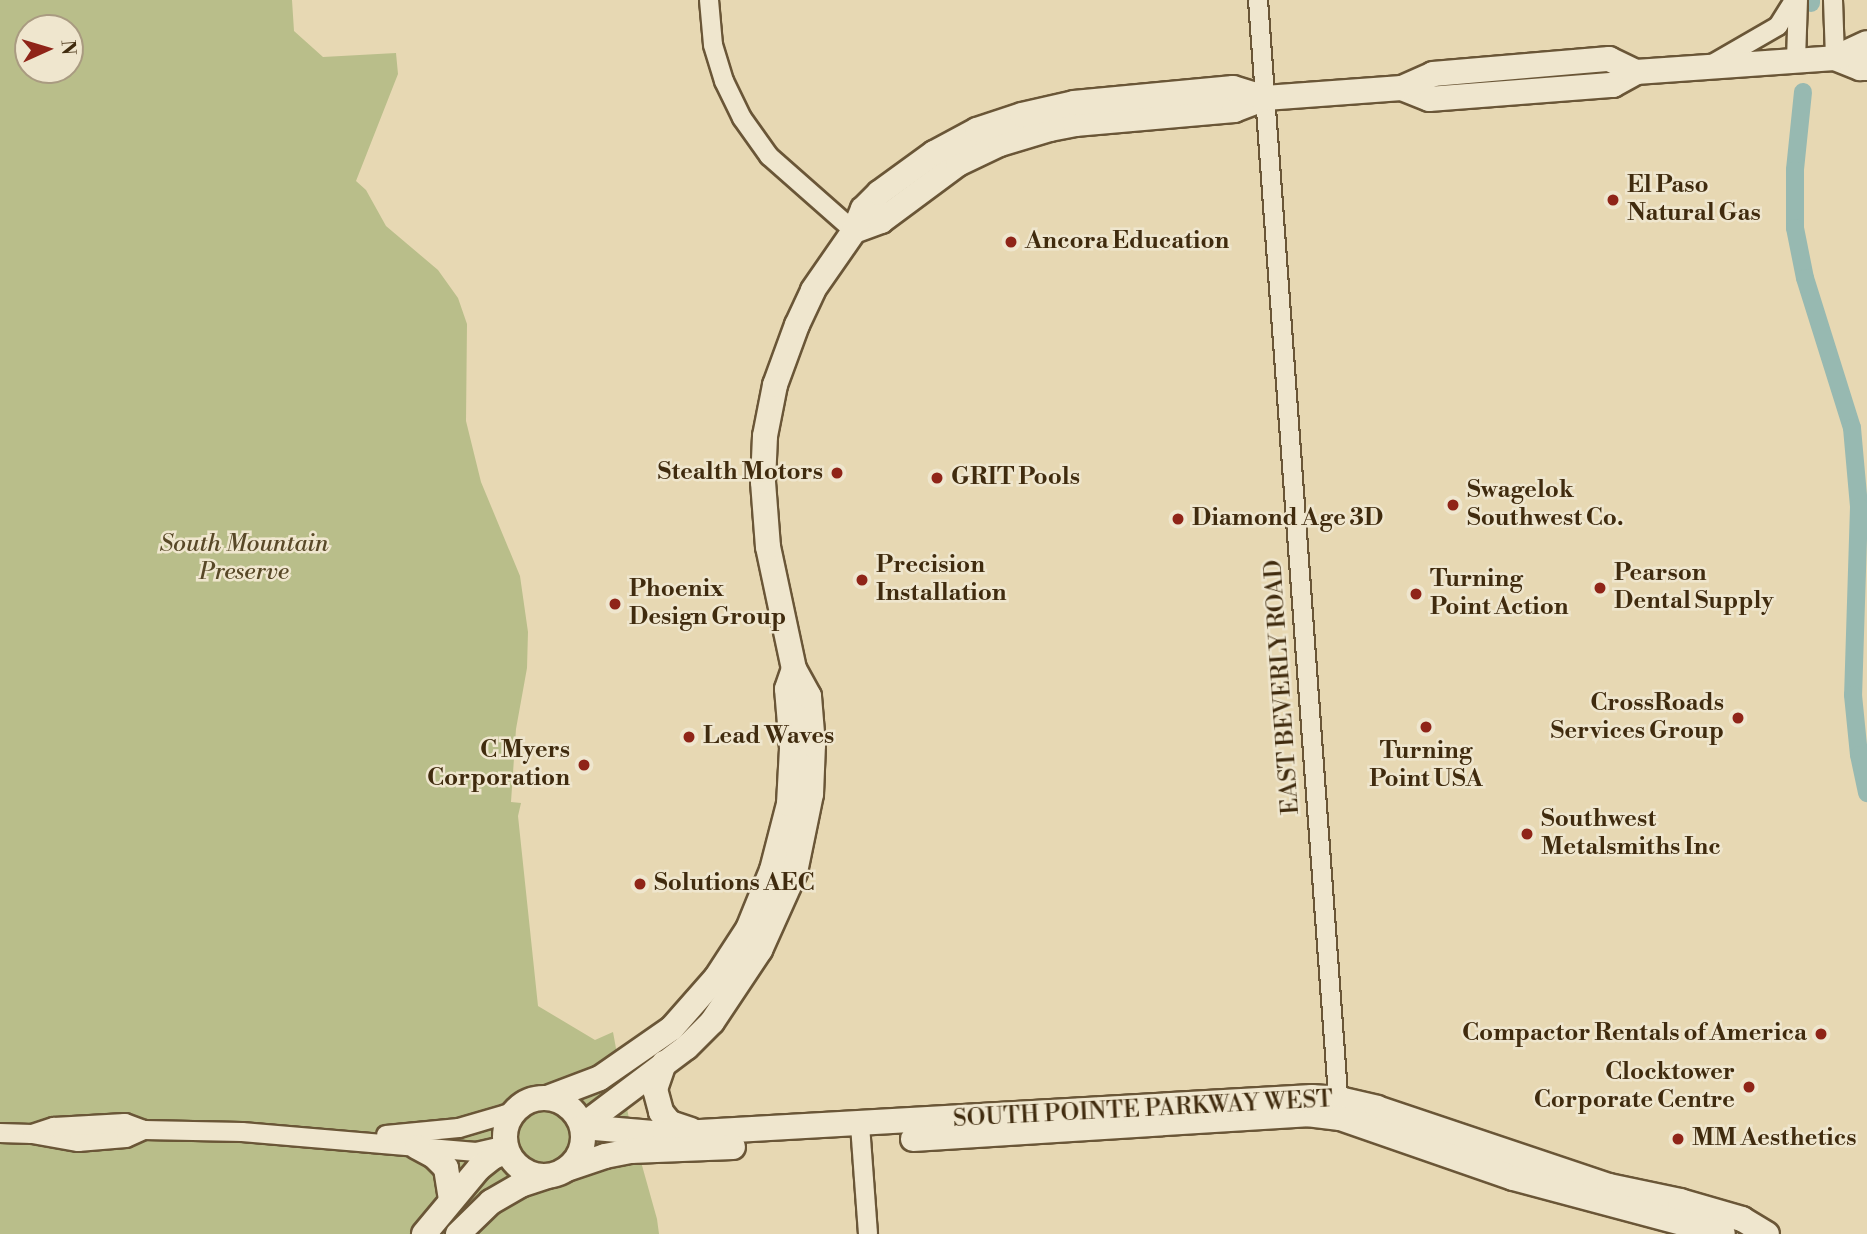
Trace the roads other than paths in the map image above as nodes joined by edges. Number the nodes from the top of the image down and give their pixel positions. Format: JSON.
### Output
{"nodes":[{"id":1,"x":709,"y":0,"type":"edge"},
{"id":2,"x":1258,"y":0,"type":"edge"},
{"id":3,"x":1796,"y":0,"type":"edge"},
{"id":4,"x":1833,"y":0,"type":"edge"},
{"id":5,"x":1867,"y":43,"type":"edge"},
{"id":6,"x":1835,"y":58,"type":"junction"},
{"id":7,"x":1796,"y":60,"type":"junction"},
{"id":8,"x":1708,"y":67,"type":"junction"},
{"id":9,"x":1867,"y":68,"type":"edge"},
{"id":10,"x":1265,"y":98,"type":"junction"},
{"id":11,"x":853,"y":231,"type":"junction"},
{"id":12,"x":794,"y":669,"type":"junction"},
{"id":13,"x":664,"y":1063,"type":"junction"},
{"id":14,"x":550,"y":1097,"type":"junction"},
{"id":15,"x":1339,"y":1109,"type":"junction"},
{"id":16,"x":513,"y":1112,"type":"junction"},
{"id":17,"x":582,"y":1126,"type":"junction"},
{"id":18,"x":695,"y":1131,"type":"junction"},
{"id":19,"x":0,"y":1133,"type":"edge"},
{"id":20,"x":861,"y":1133,"type":"junction"},
{"id":21,"x":346,"y":1139,"type":"junction"},
{"id":22,"x":417,"y":1147,"type":"junction"},
{"id":23,"x":506,"y":1148,"type":"junction"},
{"id":24,"x":558,"y":1172,"type":"junction"},
{"id":25,"x":451,"y":1198,"type":"junction"},
{"id":26,"x":424,"y":1234,"type":"edge"},
{"id":27,"x":458,"y":1234,"type":"edge"},
{"id":28,"x":868,"y":1234,"type":"edge"},
{"id":29,"x":1723,"y":1234,"type":"edge"},
{"id":30,"x":1767,"y":1234,"type":"edge"}],
"edges":[{"from":1,"to":11,"type":"street"},
{"from":2,"to":10,"type":"street","name":"EAST BEVERLY ROAD"},
{"from":3,"to":7,"type":"street"},
{"from":3,"to":8,"type":"street"},
{"from":4,"to":6,"type":"street"},
{"from":5,"to":6,"type":"main road"},
{"from":6,"to":7,"type":"main road"},
{"from":6,"to":9,"type":"main road"},
{"from":7,"to":8,"type":"main road"},
{"from":8,"to":10,"type":"main road"},
{"from":10,"to":11,"type":"main road"},
{"from":10,"to":15,"type":"street","name":"EAST BEVERLY ROAD"},
{"from":11,"to":12,"type":"main road"},
{"from":12,"to":13,"type":"main road"},
{"from":12,"to":14,"type":"main road"},
{"from":13,"to":17,"type":"main road"},
{"from":13,"to":18,"type":"main road"},
{"from":14,"to":16,"type":"main road"},
{"from":14,"to":17,"type":"main road"},
{"from":15,"to":20,"type":"main road","name":"SOUTH POINTE PARKWAY WEST"},
{"from":15,"to":29,"type":"main road","name":"SOUTH POINTE PARKWAY WEST"},
{"from":15,"to":30,"type":"main road","name":"SOUTH POINTE PARKWAY WEST"},
{"from":16,"to":21,"type":"street"},
{"from":16,"to":23,"type":"main road"},
{"from":17,"to":18,"type":"main road","name":"SOUTH POINTE PARKWAY WEST"},
{"from":17,"to":24,"type":"main road"},
{"from":18,"to":20,"type":"main road","name":"SOUTH POINTE PARKWAY WEST"},
{"from":19,"to":21,"type":"street"},
{"from":20,"to":24,"type":"main road","name":"SOUTH POINTE PARKWAY WEST"},
{"from":20,"to":28,"type":"street"},
{"from":21,"to":22,"type":"street"},
{"from":22,"to":23,"type":"street"},
{"from":22,"to":25,"type":"main road"},
{"from":23,"to":24,"type":"main road"},
{"from":23,"to":25,"type":"main road"},
{"from":24,"to":27,"type":"main road","name":"SOUTH POINTE PARKWAY WEST"},
{"from":25,"to":26,"type":"main road"}]}
